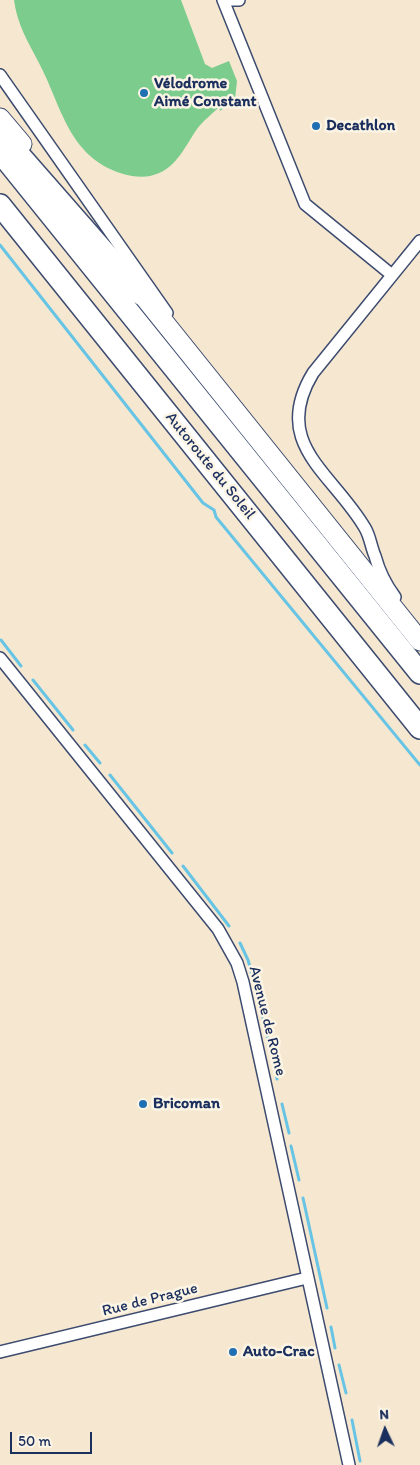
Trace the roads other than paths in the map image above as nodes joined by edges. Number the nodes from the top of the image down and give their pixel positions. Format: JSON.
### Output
{"nodes":[{"id":1,"x":222,"y":0,"type":"edge"},
{"id":2,"x":228,"y":0,"type":"edge"},
{"id":3,"x":239,"y":0,"type":"edge"},
{"id":4,"x":0,"y":75,"type":"edge"},
{"id":5,"x":0,"y":118,"type":"edge"},
{"id":6,"x":0,"y":133,"type":"edge"},
{"id":7,"x":0,"y":152,"type":"edge"},
{"id":8,"x":0,"y":205,"type":"edge"},
{"id":9,"x":420,"y":241,"type":"edge"},
{"id":10,"x":392,"y":275,"type":"junction"},
{"id":11,"x":141,"y":294,"type":"junction"},
{"id":12,"x":231,"y":405,"type":"junction"},
{"id":13,"x":420,"y":631,"type":"edge"},
{"id":14,"x":420,"y":640,"type":"edge"},
{"id":15,"x":0,"y":658,"type":"edge"},
{"id":16,"x":420,"y":673,"type":"edge"},
{"id":17,"x":420,"y":728,"type":"edge"},
{"id":18,"x":307,"y":1278,"type":"junction"},
{"id":19,"x":0,"y":1352,"type":"edge"},
{"id":20,"x":349,"y":1465,"type":"edge"}],
"edges":[{"from":1,"to":10,"type":"street"},
{"from":2,"to":3,"type":"street"},
{"from":4,"to":12,"type":"street"},
{"from":5,"to":11,"type":"main road"},
{"from":6,"to":11,"type":"highway"},
{"from":7,"to":16,"type":"highway","name":"Autoroute du Soleil"},
{"from":8,"to":17,"type":"highway","name":"Autoroute du Soleil"},
{"from":9,"to":10,"type":"street"},
{"from":10,"to":13,"type":"street"},
{"from":11,"to":12,"type":"main road"},
{"from":12,"to":14,"type":"main road"},
{"from":15,"to":18,"type":"street","name":"Avenue de Rome"},
{"from":18,"to":19,"type":"street","name":"Rue de Prague"},
{"from":18,"to":20,"type":"street","name":"Avenue de Rome"}]}
